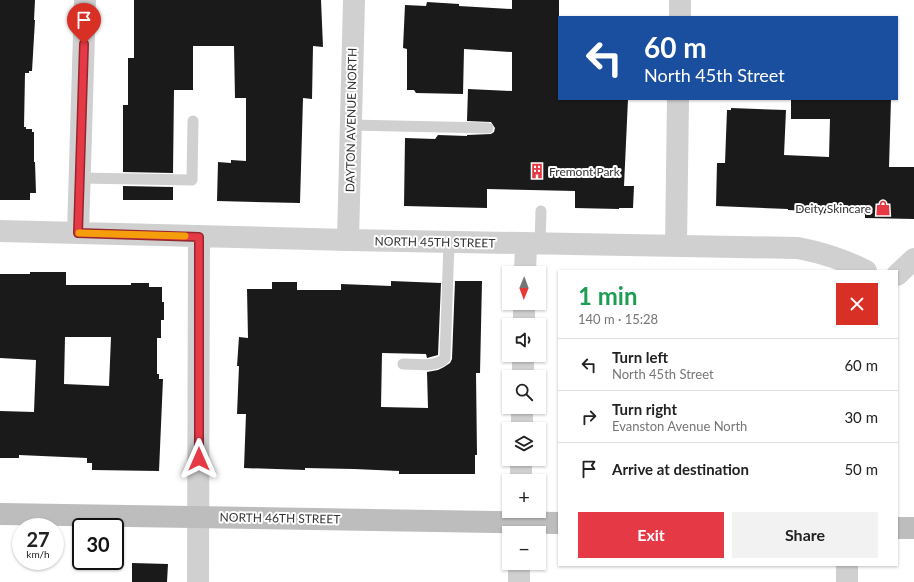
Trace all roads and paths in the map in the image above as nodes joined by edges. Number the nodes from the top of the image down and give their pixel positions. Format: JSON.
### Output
{"nodes":[{"id":1,"x":85,"y":0,"type":"edge"},
{"id":2,"x":354,"y":0,"type":"edge"},
{"id":3,"x":680,"y":0,"type":"edge"},
{"id":4,"x":680,"y":16,"type":"edge"},
{"id":5,"x":678,"y":100,"type":"edge"},
{"id":6,"x":193,"y":121,"type":"dead end"},
{"id":7,"x":351,"y":124,"type":"junction"},
{"id":8,"x":488,"y":128,"type":"dead end"},
{"id":9,"x":80,"y":178,"type":"junction"},
{"id":10,"x":541,"y":211,"type":"dead end"},
{"id":11,"x":0,"y":231,"type":"edge"},
{"id":12,"x":78,"y":233,"type":"junction"},
{"id":13,"x":199,"y":237,"type":"junction"},
{"id":14,"x":348,"y":240,"type":"junction"},
{"id":15,"x":449,"y":242,"type":"junction"},
{"id":16,"x":533,"y":244,"type":"junction"},
{"id":17,"x":676,"y":245,"type":"junction"},
{"id":18,"x":914,"y":258,"type":"edge"},
{"id":19,"x":527,"y":266,"type":"edge"},
{"id":20,"x":864,"y":270,"type":"edge"},
{"id":21,"x":898,"y":274,"type":"edge"},
{"id":22,"x":403,"y":364,"type":"dead end"},
{"id":23,"x":0,"y":514,"type":"edge"},
{"id":24,"x":199,"y":517,"type":"junction"},
{"id":25,"x":520,"y":522,"type":"edge"},
{"id":26,"x":558,"y":523,"type":"edge"},
{"id":27,"x":898,"y":528,"type":"edge"},
{"id":28,"x":914,"y":528,"type":"edge"},
{"id":29,"x":847,"y":566,"type":"edge"},
{"id":30,"x":519,"y":570,"type":"edge"},
{"id":31,"x":198,"y":582,"type":"edge"},
{"id":32,"x":519,"y":582,"type":"edge"},
{"id":33,"x":847,"y":582,"type":"edge"}],
"edges":[{"from":1,"to":9,"type":"street"},
{"from":2,"to":7,"type":"street","name":"DAYTON AVENUE NORTH"},
{"from":3,"to":4,"type":"street"},
{"from":5,"to":17,"type":"street"},
{"from":6,"to":9,"type":"lane"},
{"from":7,"to":8,"type":"lane"},
{"from":7,"to":14,"type":"street","name":"DAYTON AVENUE NORTH"},
{"from":9,"to":12,"type":"street"},
{"from":10,"to":16,"type":"lane"},
{"from":11,"to":12,"type":"street","name":"NORTH 45TH STREET"},
{"from":12,"to":13,"type":"street","name":"NORTH 45TH STREET"},
{"from":13,"to":14,"type":"street","name":"NORTH 45TH STREET"},
{"from":13,"to":24,"type":"street"},
{"from":14,"to":15,"type":"street","name":"NORTH 45TH STREET"},
{"from":15,"to":16,"type":"street","name":"NORTH 45TH STREET"},
{"from":15,"to":22,"type":"lane"},
{"from":16,"to":17,"type":"street","name":"NORTH 45TH STREET"},
{"from":16,"to":19,"type":"street"},
{"from":17,"to":20,"type":"street","name":"NORTH 45TH STREET"},
{"from":18,"to":21,"type":"street"},
{"from":23,"to":24,"type":"main road","name":"NORTH 46TH STREET"},
{"from":24,"to":25,"type":"main road","name":"NORTH 46TH STREET"},
{"from":24,"to":31,"type":"street"},
{"from":25,"to":26,"type":"main road","name":"NORTH 46TH STREET"},
{"from":27,"to":28,"type":"main road"},
{"from":29,"to":33,"type":"street"},
{"from":30,"to":32,"type":"street"}]}
